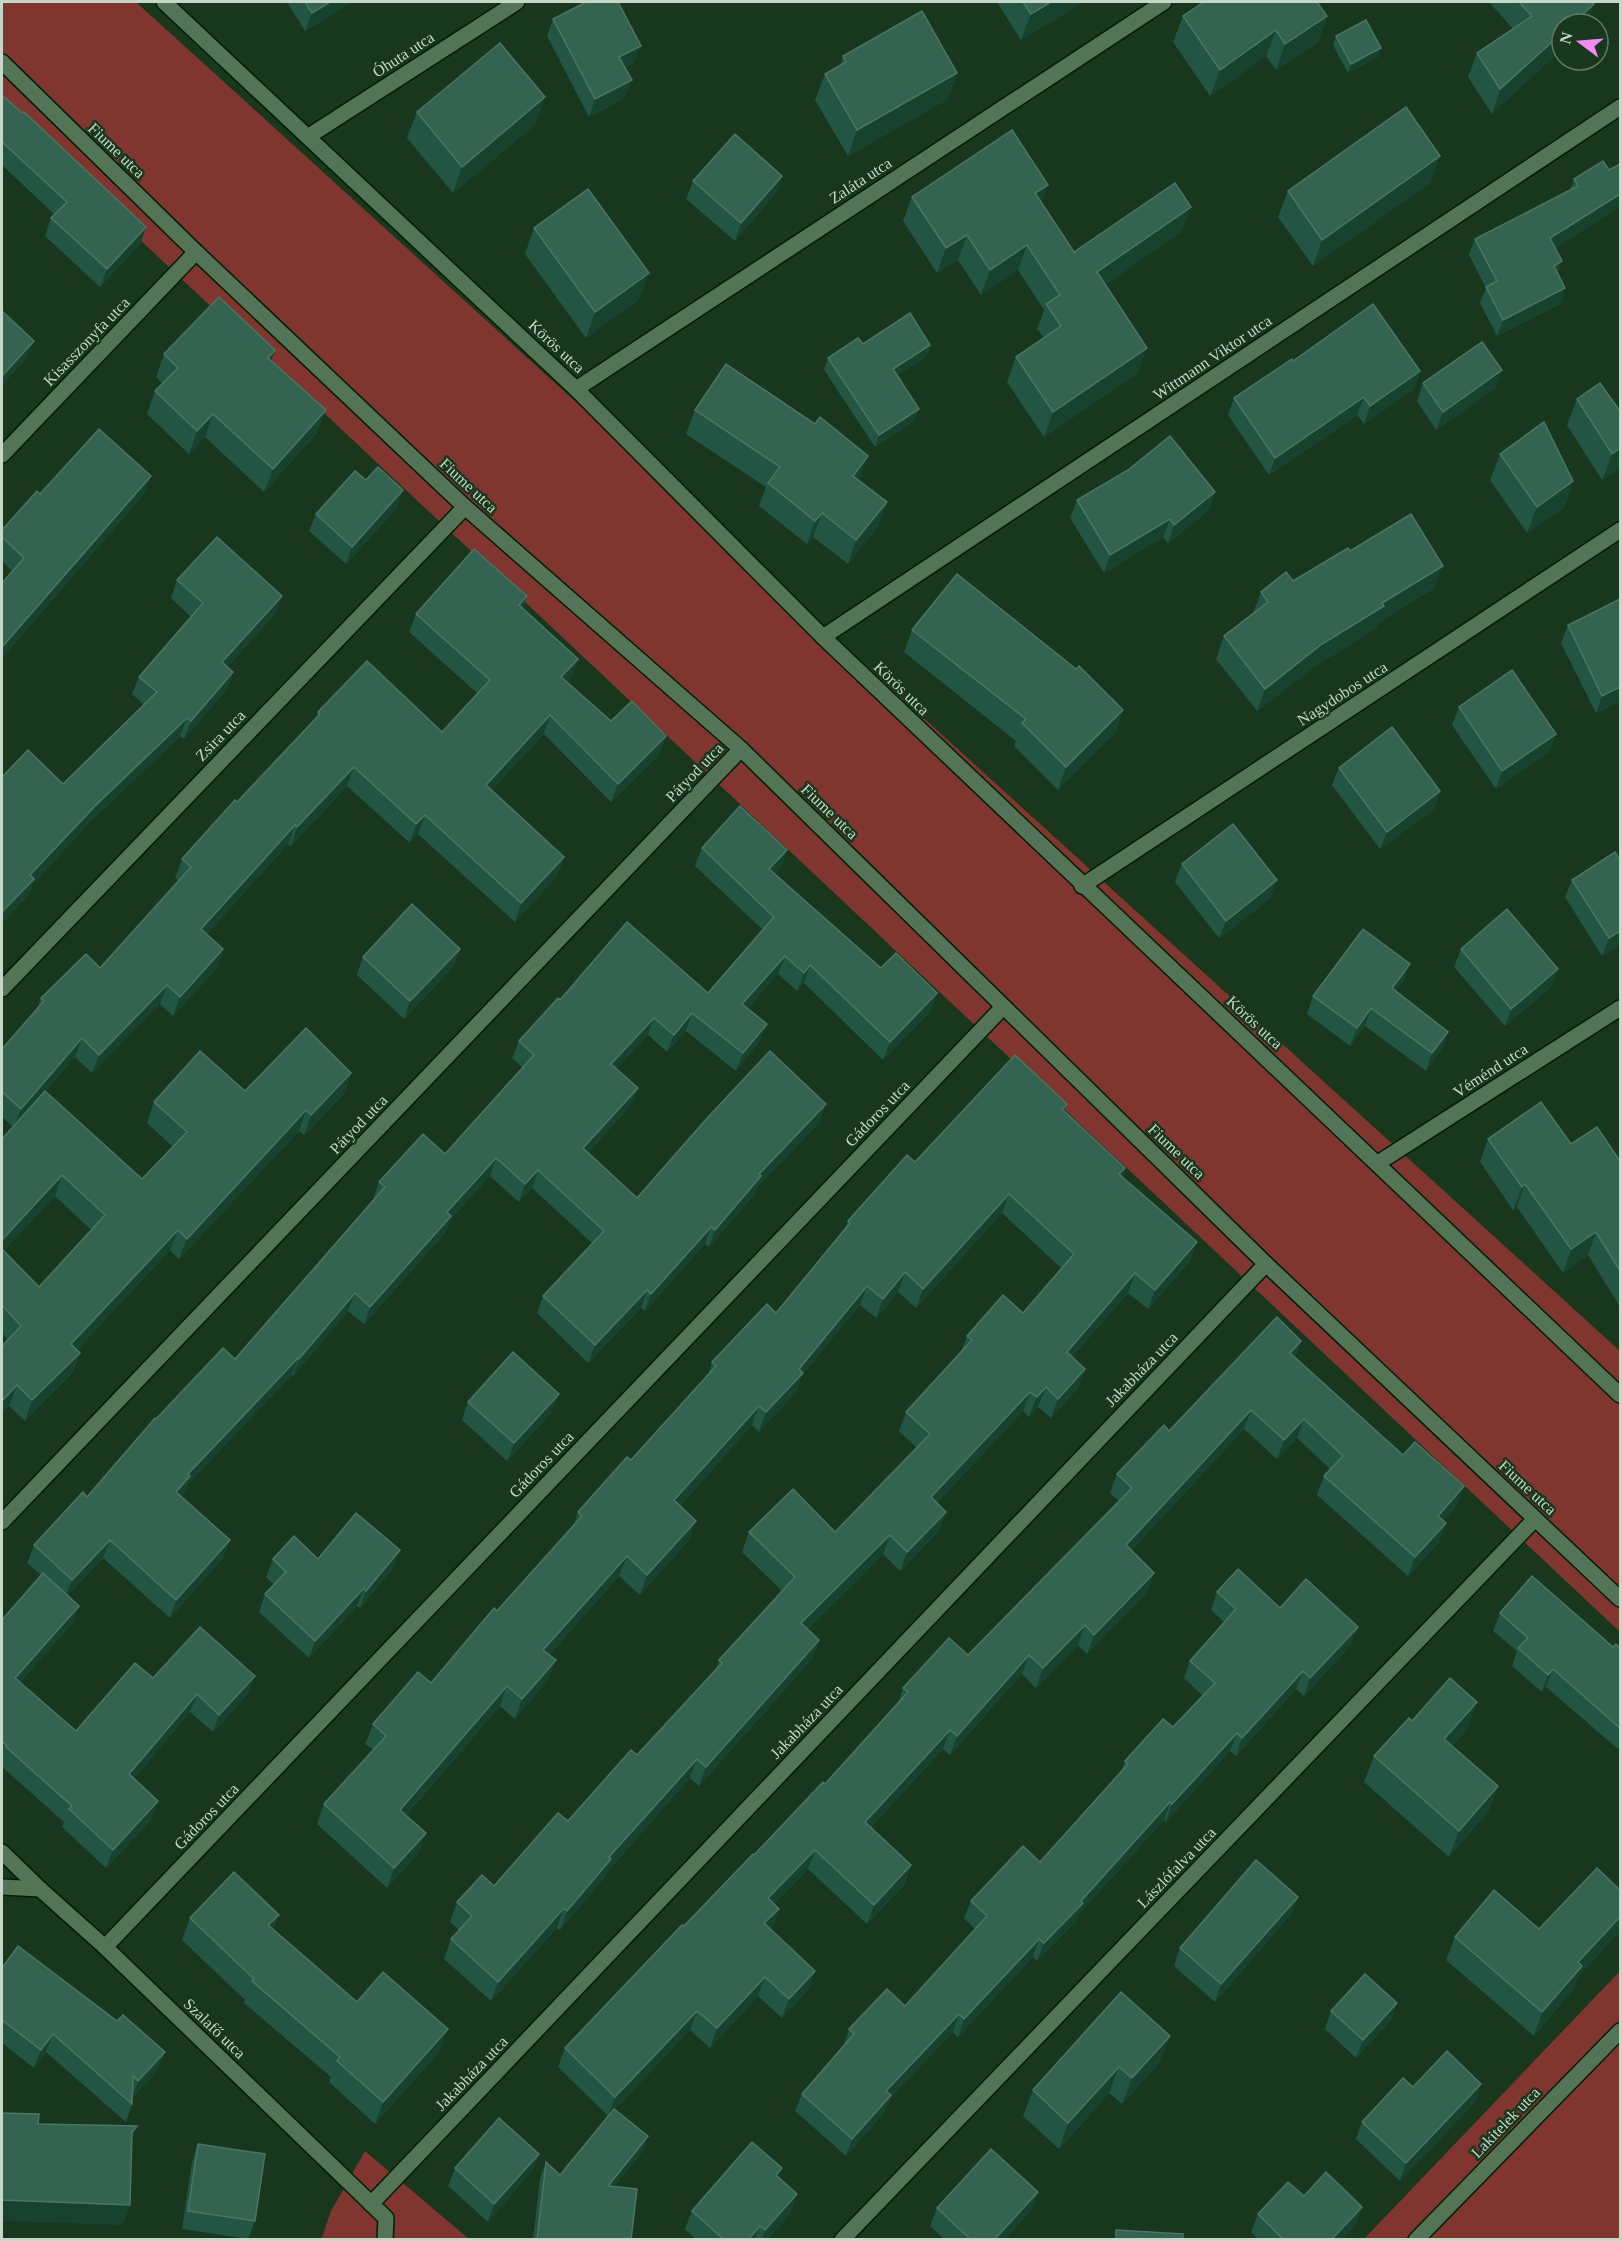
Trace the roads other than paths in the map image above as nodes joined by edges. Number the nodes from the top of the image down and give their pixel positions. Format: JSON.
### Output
{"nodes":[{"id":1,"x":165,"y":2,"type":"edge"},
{"id":2,"x":517,"y":2,"type":"edge"},
{"id":3,"x":1164,"y":2,"type":"edge"},
{"id":4,"x":2,"y":62,"type":"edge"},
{"id":5,"x":1620,"y":107,"type":"edge"},
{"id":6,"x":309,"y":136,"type":"junction"},
{"id":7,"x":196,"y":252,"type":"junction"},
{"id":8,"x":576,"y":389,"type":"junction"},
{"id":9,"x":2,"y":455,"type":"edge"},
{"id":10,"x":465,"y":507,"type":"junction"},
{"id":11,"x":1620,"y":530,"type":"edge"},
{"id":12,"x":823,"y":637,"type":"junction"},
{"id":13,"x":741,"y":750,"type":"junction"},
{"id":14,"x":1082,"y":886,"type":"junction"},
{"id":15,"x":2,"y":989,"type":"edge"},
{"id":16,"x":1004,"y":1006,"type":"junction"},
{"id":17,"x":1620,"y":1008,"type":"edge"},
{"id":18,"x":1378,"y":1163,"type":"junction"},
{"id":19,"x":1266,"y":1264,"type":"junction"},
{"id":20,"x":1620,"y":1395,"type":"edge"},
{"id":21,"x":1535,"y":1519,"type":"junction"},
{"id":22,"x":2,"y":1522,"type":"edge"},
{"id":23,"x":1620,"y":1599,"type":"edge"},
{"id":24,"x":2,"y":1852,"type":"edge"},
{"id":25,"x":2,"y":1887,"type":"edge"},
{"id":26,"x":40,"y":1889,"type":"junction"},
{"id":27,"x":105,"y":1947,"type":"junction"},
{"id":28,"x":1620,"y":2031,"type":"edge"},
{"id":29,"x":371,"y":2204,"type":"junction"},
{"id":30,"x":385,"y":2240,"type":"edge"},
{"id":31,"x":842,"y":2240,"type":"edge"},
{"id":32,"x":1416,"y":2240,"type":"edge"}],
"edges":[{"from":1,"to":6,"type":"street","name":"Körös utca"},
{"from":2,"to":6,"type":"street","name":"Óhuta utca"},
{"from":3,"to":8,"type":"street","name":"Zaláta utca"},
{"from":4,"to":7,"type":"street","name":"Fiume utca"},
{"from":5,"to":12,"type":"street","name":"Wittmann Viktor utca"},
{"from":6,"to":8,"type":"street","name":"Körös utca"},
{"from":7,"to":9,"type":"street","name":"Kisasszonyfa utca"},
{"from":7,"to":10,"type":"street","name":"Fiume utca"},
{"from":8,"to":12,"type":"street","name":"Körös utca"},
{"from":10,"to":13,"type":"street","name":"Fiume utca"},
{"from":10,"to":15,"type":"street","name":"Zsira utca"},
{"from":11,"to":14,"type":"street","name":"Nagydobos utca"},
{"from":12,"to":14,"type":"street","name":"Körös utca"},
{"from":13,"to":16,"type":"street","name":"Fiume utca"},
{"from":13,"to":22,"type":"street","name":"Pátyod utca"},
{"from":14,"to":18,"type":"street","name":"Körös utca"},
{"from":16,"to":19,"type":"street","name":"Fiume utca"},
{"from":16,"to":27,"type":"street","name":"Gádoros utca"},
{"from":17,"to":18,"type":"street","name":"Véménd utca"},
{"from":18,"to":20,"type":"street","name":"Körös utca"},
{"from":19,"to":21,"type":"street","name":"Fiume utca"},
{"from":19,"to":29,"type":"street","name":"Jakabháza utca"},
{"from":21,"to":23,"type":"street","name":"Fiume utca"},
{"from":21,"to":31,"type":"street","name":"Lászlófalva utca"},
{"from":24,"to":26,"type":"street","name":"Szalafő utca"},
{"from":25,"to":26,"type":"street"},
{"from":26,"to":27,"type":"street","name":"Szalafő utca"},
{"from":27,"to":29,"type":"street","name":"Szalafő utca"},
{"from":28,"to":32,"type":"street","name":"Lakitelek utca"},
{"from":29,"to":30,"type":"street","name":"Szalafő utca"}]}
